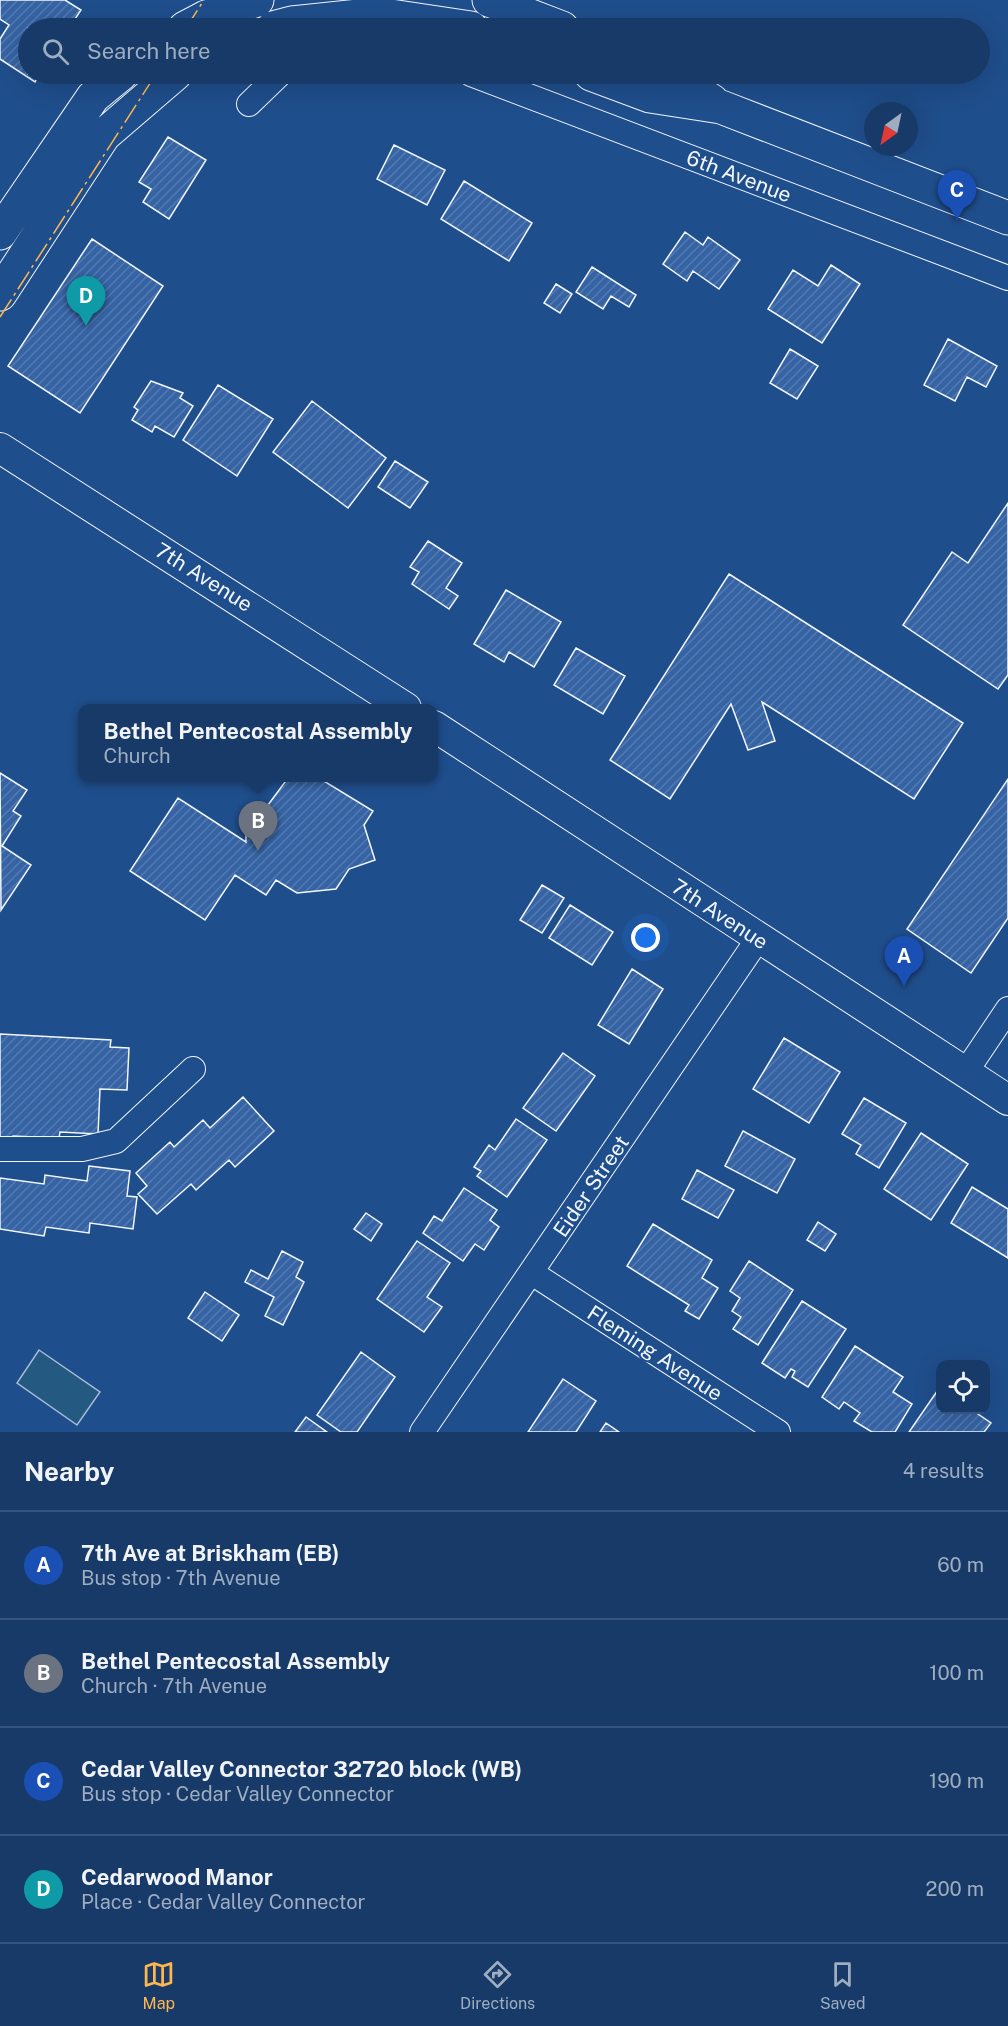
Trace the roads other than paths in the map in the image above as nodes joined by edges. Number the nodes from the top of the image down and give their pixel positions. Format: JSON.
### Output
{"nodes":[{"id":1,"x":257,"y":0,"type":"edge"},
{"id":2,"x":489,"y":0,"type":"edge"},
{"id":3,"x":204,"y":18,"type":"edge"},
{"id":4,"x":334,"y":18,"type":"edge"},
{"id":5,"x":404,"y":18,"type":"edge"},
{"id":6,"x":536,"y":18,"type":"edge"},
{"id":7,"x":109,"y":84,"type":"edge"},
{"id":8,"x":163,"y":84,"type":"edge"},
{"id":9,"x":270,"y":84,"type":"edge"},
{"id":10,"x":497,"y":84,"type":"edge"},
{"id":11,"x":618,"y":84,"type":"edge"},
{"id":12,"x":686,"y":84,"type":"edge"},
{"id":13,"x":249,"y":104,"type":"dead end"},
{"id":14,"x":721,"y":107,"type":"junction"},
{"id":15,"x":1008,"y":218,"type":"edge"},
{"id":16,"x":0,"y":233,"type":"edge"},
{"id":17,"x":1008,"y":278,"type":"edge"},
{"id":18,"x":0,"y":294,"type":"edge"},
{"id":19,"x":0,"y":448,"type":"edge"},
{"id":20,"x":400,"y":704,"type":"edge"},
{"id":21,"x":438,"y":729,"type":"edge"},
{"id":22,"x":758,"y":939,"type":"junction"},
{"id":23,"x":1008,"y":1009,"type":"edge"},
{"id":24,"x":193,"y":1069,"type":"dead end"},
{"id":25,"x":965,"y":1072,"type":"junction"},
{"id":26,"x":1008,"y":1100,"type":"edge"},
{"id":27,"x":0,"y":1149,"type":"edge"},
{"id":28,"x":532,"y":1273,"type":"junction"},
{"id":29,"x":422,"y":1432,"type":"edge"},
{"id":30,"x":778,"y":1432,"type":"edge"}],
"edges":[{"from":1,"to":3,"type":"main road"},
{"from":2,"to":6,"type":"main road"},
{"from":4,"to":5,"type":"main road"},
{"from":7,"to":16,"type":"main road"},
{"from":8,"to":18,"type":"main road"},
{"from":9,"to":13,"type":"street"},
{"from":10,"to":17,"type":"street","name":"6th Avenue"},
{"from":11,"to":14,"type":"main road"},
{"from":12,"to":14,"type":"main road"},
{"from":14,"to":15,"type":"main road"},
{"from":19,"to":20,"type":"street","name":"7th Avenue"},
{"from":21,"to":22,"type":"street","name":"7th Avenue"},
{"from":22,"to":25,"type":"street","name":"7th Avenue"},
{"from":22,"to":28,"type":"street","name":"Eider Street"},
{"from":23,"to":25,"type":"street"},
{"from":24,"to":27,"type":"street"},
{"from":25,"to":26,"type":"street","name":"7th Avenue"},
{"from":28,"to":29,"type":"street","name":"Eider Street"},
{"from":28,"to":30,"type":"street","name":"Fleming Avenue"}]}
